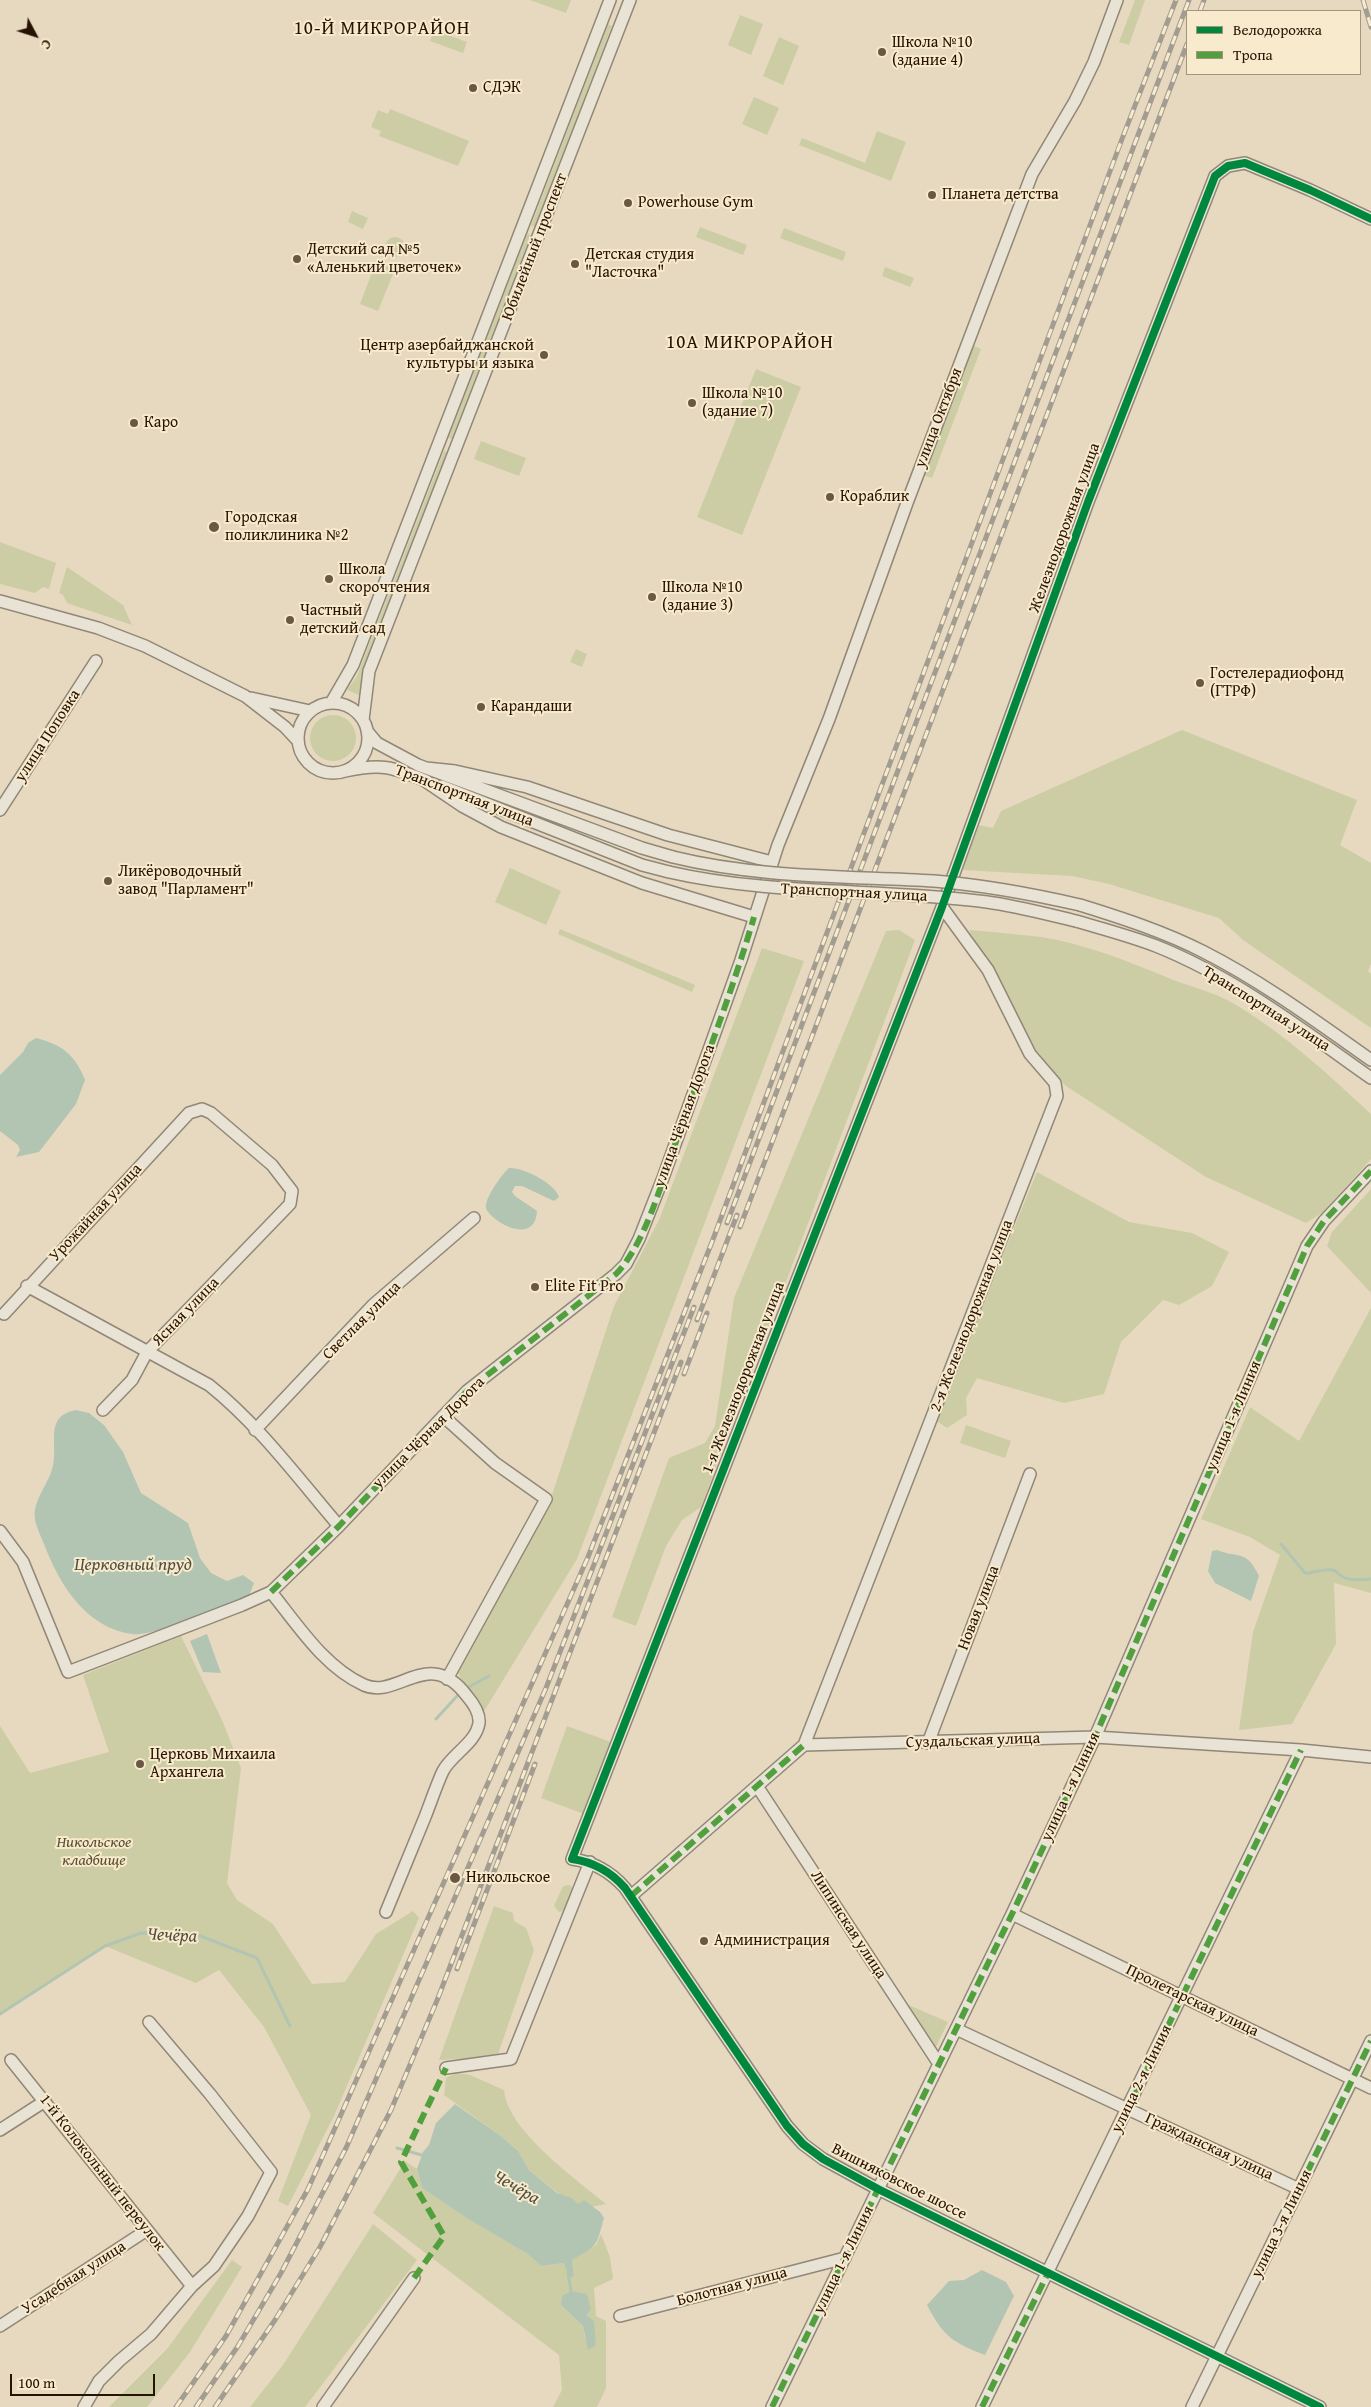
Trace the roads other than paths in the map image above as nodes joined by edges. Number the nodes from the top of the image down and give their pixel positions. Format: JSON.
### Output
{"nodes":[{"id":1,"x":610,"y":0,"type":"edge"},
{"id":2,"x":630,"y":0,"type":"edge"},
{"id":3,"x":1117,"y":0,"type":"edge"},
{"id":4,"x":1371,"y":220,"type":"edge"},
{"id":5,"x":0,"y":600,"type":"edge"},
{"id":6,"x":96,"y":662,"type":"dead end"},
{"id":7,"x":245,"y":696,"type":"junction"},
{"id":8,"x":332,"y":703,"type":"junction"},
{"id":9,"x":310,"y":711,"type":"junction"},
{"id":10,"x":363,"y":720,"type":"junction"},
{"id":11,"x":367,"y":731,"type":"junction"},
{"id":12,"x":298,"y":741,"type":"junction"},
{"id":13,"x":345,"y":771,"type":"junction"},
{"id":14,"x":424,"y":773,"type":"junction"},
{"id":15,"x":0,"y":810,"type":"edge"},
{"id":16,"x":772,"y":862,"type":"junction"},
{"id":17,"x":942,"y":907,"type":"junction"},
{"id":18,"x":754,"y":917,"type":"junction"},
{"id":19,"x":1371,"y":1060,"type":"edge"},
{"id":20,"x":1371,"y":1078,"type":"edge"},
{"id":21,"x":189,"y":1113,"type":"joint"},
{"id":22,"x":1371,"y":1171,"type":"edge"},
{"id":23,"x":474,"y":1218,"type":"dead end"},
{"id":24,"x":28,"y":1286,"type":"junction"},
{"id":25,"x":4,"y":1314,"type":"dead end"},
{"id":26,"x":147,"y":1352,"type":"junction"},
{"id":27,"x":103,"y":1410,"type":"dead end"},
{"id":28,"x":442,"y":1416,"type":"junction"},
{"id":29,"x":256,"y":1430,"type":"junction"},
{"id":30,"x":1030,"y":1474,"type":"dead end"},
{"id":31,"x":339,"y":1526,"type":"junction"},
{"id":32,"x":0,"y":1531,"type":"edge"},
{"id":33,"x":271,"y":1592,"type":"junction"},
{"id":34,"x":447,"y":1679,"type":"junction"},
{"id":35,"x":1095,"y":1737,"type":"junction"},
{"id":36,"x":928,"y":1743,"type":"junction"},
{"id":37,"x":804,"y":1745,"type":"junction"},
{"id":38,"x":1301,"y":1750,"type":"junction"},
{"id":39,"x":1371,"y":1757,"type":"edge"},
{"id":40,"x":757,"y":1786,"type":"junction"},
{"id":41,"x":572,"y":1859,"type":"joint"},
{"id":42,"x":590,"y":1862,"type":"junction"},
{"id":43,"x":631,"y":1896,"type":"junction"},
{"id":44,"x":386,"y":1912,"type":"dead end"},
{"id":45,"x":1012,"y":1914,"type":"junction"},
{"id":46,"x":1182,"y":1996,"type":"junction"},
{"id":47,"x":150,"y":2022,"type":"dead end"},
{"id":48,"x":956,"y":2029,"type":"junction"},
{"id":49,"x":1371,"y":2041,"type":"edge"},
{"id":50,"x":11,"y":2060,"type":"dead end"},
{"id":51,"x":939,"y":2064,"type":"junction"},
{"id":52,"x":446,"y":2068,"type":"dead end"},
{"id":53,"x":1352,"y":2079,"type":"junction"},
{"id":54,"x":1371,"y":2088,"type":"edge"},
{"id":55,"x":45,"y":2101,"type":"junction"},
{"id":56,"x":1128,"y":2109,"type":"junction"},
{"id":57,"x":0,"y":2130,"type":"edge"},
{"id":58,"x":878,"y":2189,"type":"junction"},
{"id":59,"x":1299,"y":2189,"type":"junction"},
{"id":60,"x":147,"y":2230,"type":"junction"},
{"id":61,"x":845,"y":2258,"type":"junction"},
{"id":62,"x":1048,"y":2273,"type":"junction"},
{"id":63,"x":414,"y":2278,"type":"dead end"},
{"id":64,"x":192,"y":2286,"type":"junction"},
{"id":65,"x":620,"y":2316,"type":"dead end"},
{"id":66,"x":0,"y":2326,"type":"edge"},
{"id":67,"x":1217,"y":2357,"type":"junction"},
{"id":68,"x":84,"y":2407,"type":"edge"},
{"id":69,"x":323,"y":2407,"type":"edge"},
{"id":70,"x":772,"y":2407,"type":"edge"},
{"id":71,"x":982,"y":2407,"type":"edge"},
{"id":72,"x":1192,"y":2407,"type":"edge"},
{"id":73,"x":1320,"y":2407,"type":"edge"}],
"edges":[{"from":1,"to":8,"type":"street","name":"Юбилейный проспект"},
{"from":2,"to":10,"type":"street","name":"Юбилейный проспект"},
{"from":3,"to":16,"type":"street","name":"улица Октября"},
{"from":4,"to":17,"type":"street","name":"Железнодорожная улица"},
{"from":5,"to":7,"type":"street"},
{"from":6,"to":15,"type":"street","name":"улица Поповка"},
{"from":7,"to":9,"type":"street"},
{"from":7,"to":12,"type":"street"},
{"from":8,"to":9,"type":"street"},
{"from":8,"to":10,"type":"street"},
{"from":9,"to":12,"type":"street"},
{"from":10,"to":11,"type":"street"},
{"from":11,"to":13,"type":"street"},
{"from":11,"to":14,"type":"street","name":"Транспортная улица"},
{"from":12,"to":13,"type":"street"},
{"from":13,"to":14,"type":"street","name":"Транспортная улица"},
{"from":14,"to":16,"type":"street"},
{"from":14,"to":18,"type":"street"},
{"from":14,"to":19,"type":"street","name":"Транспортная улица","bridge":true},
{"from":14,"to":20,"type":"street","name":"Транспортная улица","bridge":true},
{"from":16,"to":18,"type":"street","name":"улица Чёрная Дорога"},
{"from":17,"to":37,"type":"street","name":"2-я Железнодорожная улица"},
{"from":17,"to":41,"type":"street","name":"1-я Железнодорожная улица"},
{"from":18,"to":28,"type":"street","name":"улица Чёрная Дорога"},
{"from":21,"to":24,"type":"street","name":"Урожайная улица"},
{"from":21,"to":26,"type":"street","name":"Ясная улица"},
{"from":22,"to":35,"type":"street","name":"улица 1-я Линия"},
{"from":23,"to":29,"type":"street","name":"Светлая улица"},
{"from":24,"to":25,"type":"street","name":"Урожайная улица"},
{"from":24,"to":26,"type":"street"},
{"from":26,"to":27,"type":"street","name":"Ясная улица"},
{"from":26,"to":29,"type":"street"},
{"from":28,"to":31,"type":"street","name":"улица Чёрная Дорога"},
{"from":28,"to":34,"type":"street"},
{"from":29,"to":31,"type":"street"},
{"from":30,"to":36,"type":"street","name":"Новая улица"},
{"from":31,"to":33,"type":"street","name":"улица Чёрная Дорога"},
{"from":32,"to":33,"type":"street","name":"улица Чёрная Дорога"},
{"from":33,"to":34,"type":"street"},
{"from":34,"to":44,"type":"street"},
{"from":35,"to":36,"type":"street","name":"Суздальская улица"},
{"from":35,"to":38,"type":"street","name":"Суздальская улица"},
{"from":35,"to":45,"type":"street","name":"улица 1-я Линия"},
{"from":36,"to":37,"type":"street","name":"Суздальская улица"},
{"from":37,"to":40,"type":"street"},
{"from":38,"to":39,"type":"street","name":"Суздальская улица"},
{"from":38,"to":46,"type":"street","name":"улица 2-я Линия"},
{"from":40,"to":43,"type":"street"},
{"from":40,"to":51,"type":"street","name":"Липинская улица"},
{"from":41,"to":42,"type":"street","name":"Вишняковское шоссе"},
{"from":42,"to":43,"type":"street","name":"Вишняковское шоссе"},
{"from":42,"to":52,"type":"street"},
{"from":43,"to":58,"type":"street","name":"Вишняковское шоссе"},
{"from":45,"to":46,"type":"street","name":"Пролетарская улица"},
{"from":45,"to":48,"type":"street","name":"улица 1-я Линия"},
{"from":46,"to":53,"type":"street","name":"Пролетарская улица"},
{"from":46,"to":56,"type":"street","name":"улица 2-я Линия"},
{"from":47,"to":64,"type":"street"},
{"from":48,"to":51,"type":"street","name":"улица 1-я Линия"},
{"from":48,"to":56,"type":"street","name":"Гражданская улица"},
{"from":49,"to":53,"type":"street","name":"улица 3-я Линия"},
{"from":50,"to":55,"type":"street","name":"1-й Колокольный переулок"},
{"from":51,"to":58,"type":"street","name":"улица 1-я Линия"},
{"from":53,"to":54,"type":"street","name":"Пролетарская улица"},
{"from":53,"to":59,"type":"street","name":"улица 3-я Линия"},
{"from":55,"to":57,"type":"street"},
{"from":55,"to":60,"type":"street","name":"1-й Колокольный переулок"},
{"from":56,"to":59,"type":"street","name":"Гражданская улица"},
{"from":56,"to":62,"type":"street","name":"улица 2-я Линия"},
{"from":58,"to":61,"type":"street","name":"улица 1-я Линия"},
{"from":58,"to":62,"type":"street","name":"Вишняковское шоссе"},
{"from":59,"to":67,"type":"street","name":"улица 3-я Линия"},
{"from":60,"to":64,"type":"street","name":"1-й Колокольный переулок"},
{"from":60,"to":66,"type":"street","name":"Усадебная улица"},
{"from":61,"to":65,"type":"street","name":"Болотная улица"},
{"from":61,"to":70,"type":"street","name":"улица 1-я Линия"},
{"from":62,"to":67,"type":"street","name":"Вишняковское шоссе"},
{"from":62,"to":71,"type":"street","name":"улица 2-я Линия"},
{"from":63,"to":69,"type":"street"},
{"from":64,"to":68,"type":"street"},
{"from":67,"to":72,"type":"street","name":"улица 3-я Линия"},
{"from":67,"to":73,"type":"street","name":"Вишняковское шоссе"}]}
